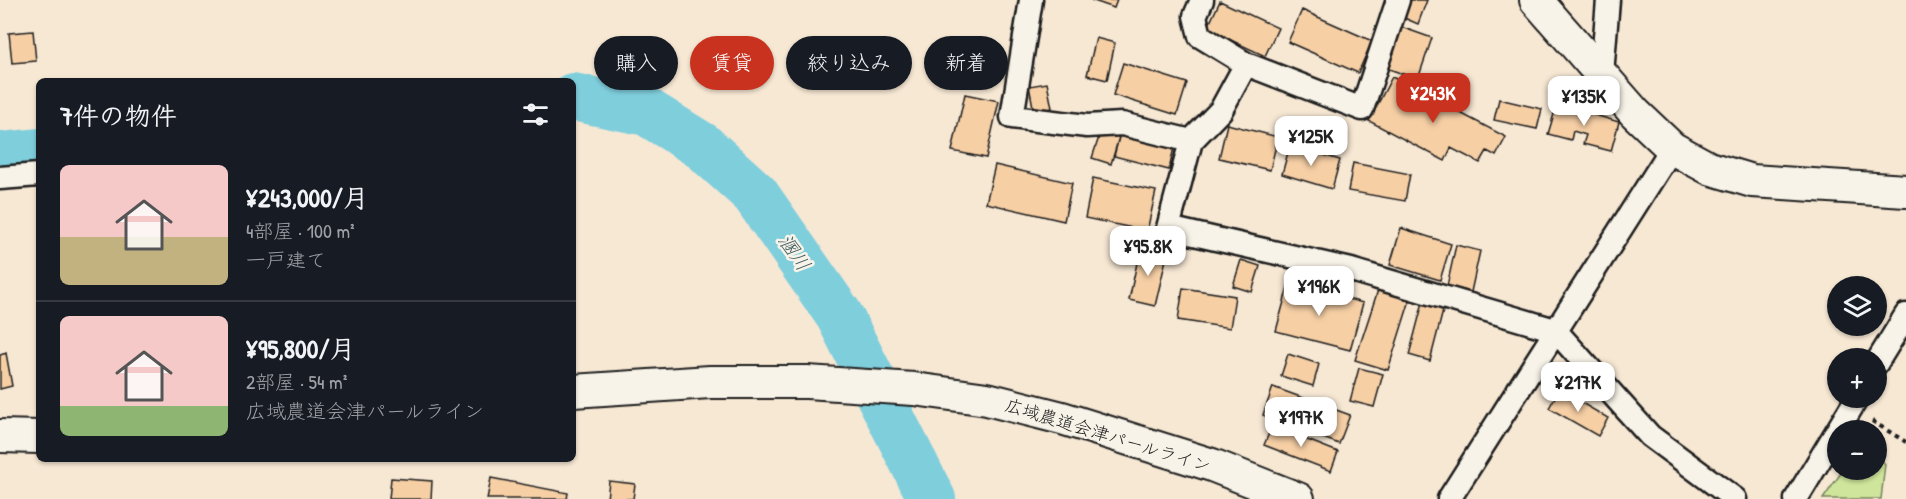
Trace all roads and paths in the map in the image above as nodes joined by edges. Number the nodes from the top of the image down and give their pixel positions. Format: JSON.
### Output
{"nodes":[{"id":1,"x":1031,"y":0,"type":"edge"},
{"id":2,"x":1202,"y":0,"type":"edge"},
{"id":3,"x":1398,"y":0,"type":"edge"},
{"id":4,"x":1536,"y":0,"type":"edge"},
{"id":5,"x":1608,"y":0,"type":"edge"},
{"id":6,"x":1246,"y":64,"type":"junction"},
{"id":7,"x":1602,"y":74,"type":"junction"},
{"id":8,"x":1191,"y":141,"type":"junction"},
{"id":9,"x":1672,"y":148,"type":"junction"},
{"id":10,"x":36,"y":175,"type":"edge"},
{"id":11,"x":0,"y":178,"type":"edge"},
{"id":12,"x":1906,"y":190,"type":"edge"},
{"id":13,"x":1906,"y":315,"type":"edge"},
{"id":14,"x":1556,"y":330,"type":"junction"},
{"id":15,"x":1886,"y":348,"type":"edge"},
{"id":16,"x":576,"y":391,"type":"edge"},
{"id":17,"x":1851,"y":408,"type":"edge"},
{"id":18,"x":1861,"y":408,"type":"edge"},
{"id":19,"x":0,"y":436,"type":"edge"},
{"id":20,"x":36,"y":436,"type":"edge"},
{"id":21,"x":1906,"y":442,"type":"edge"},
{"id":22,"x":1298,"y":499,"type":"edge"},
{"id":23,"x":1449,"y":499,"type":"edge"},
{"id":24,"x":1735,"y":499,"type":"edge"},
{"id":25,"x":1796,"y":499,"type":"edge"}],
"edges":[{"from":1,"to":8,"type":"street"},
{"from":2,"to":6,"type":"street"},
{"from":3,"to":6,"type":"street"},
{"from":4,"to":7,"type":"street"},
{"from":5,"to":7,"type":"street"},
{"from":6,"to":8,"type":"street"},
{"from":7,"to":9,"type":"street"},
{"from":8,"to":14,"type":"street"},
{"from":9,"to":12,"type":"street"},
{"from":9,"to":14,"type":"street"},
{"from":10,"to":11,"type":"street"},
{"from":13,"to":15,"type":"street"},
{"from":14,"to":23,"type":"street"},
{"from":14,"to":24,"type":"street"},
{"from":16,"to":22,"type":"street","name":"広域農道会津パールライン"},
{"from":17,"to":25,"type":"street"},
{"from":18,"to":21,"type":"path"},
{"from":19,"to":20,"type":"street"}]}
